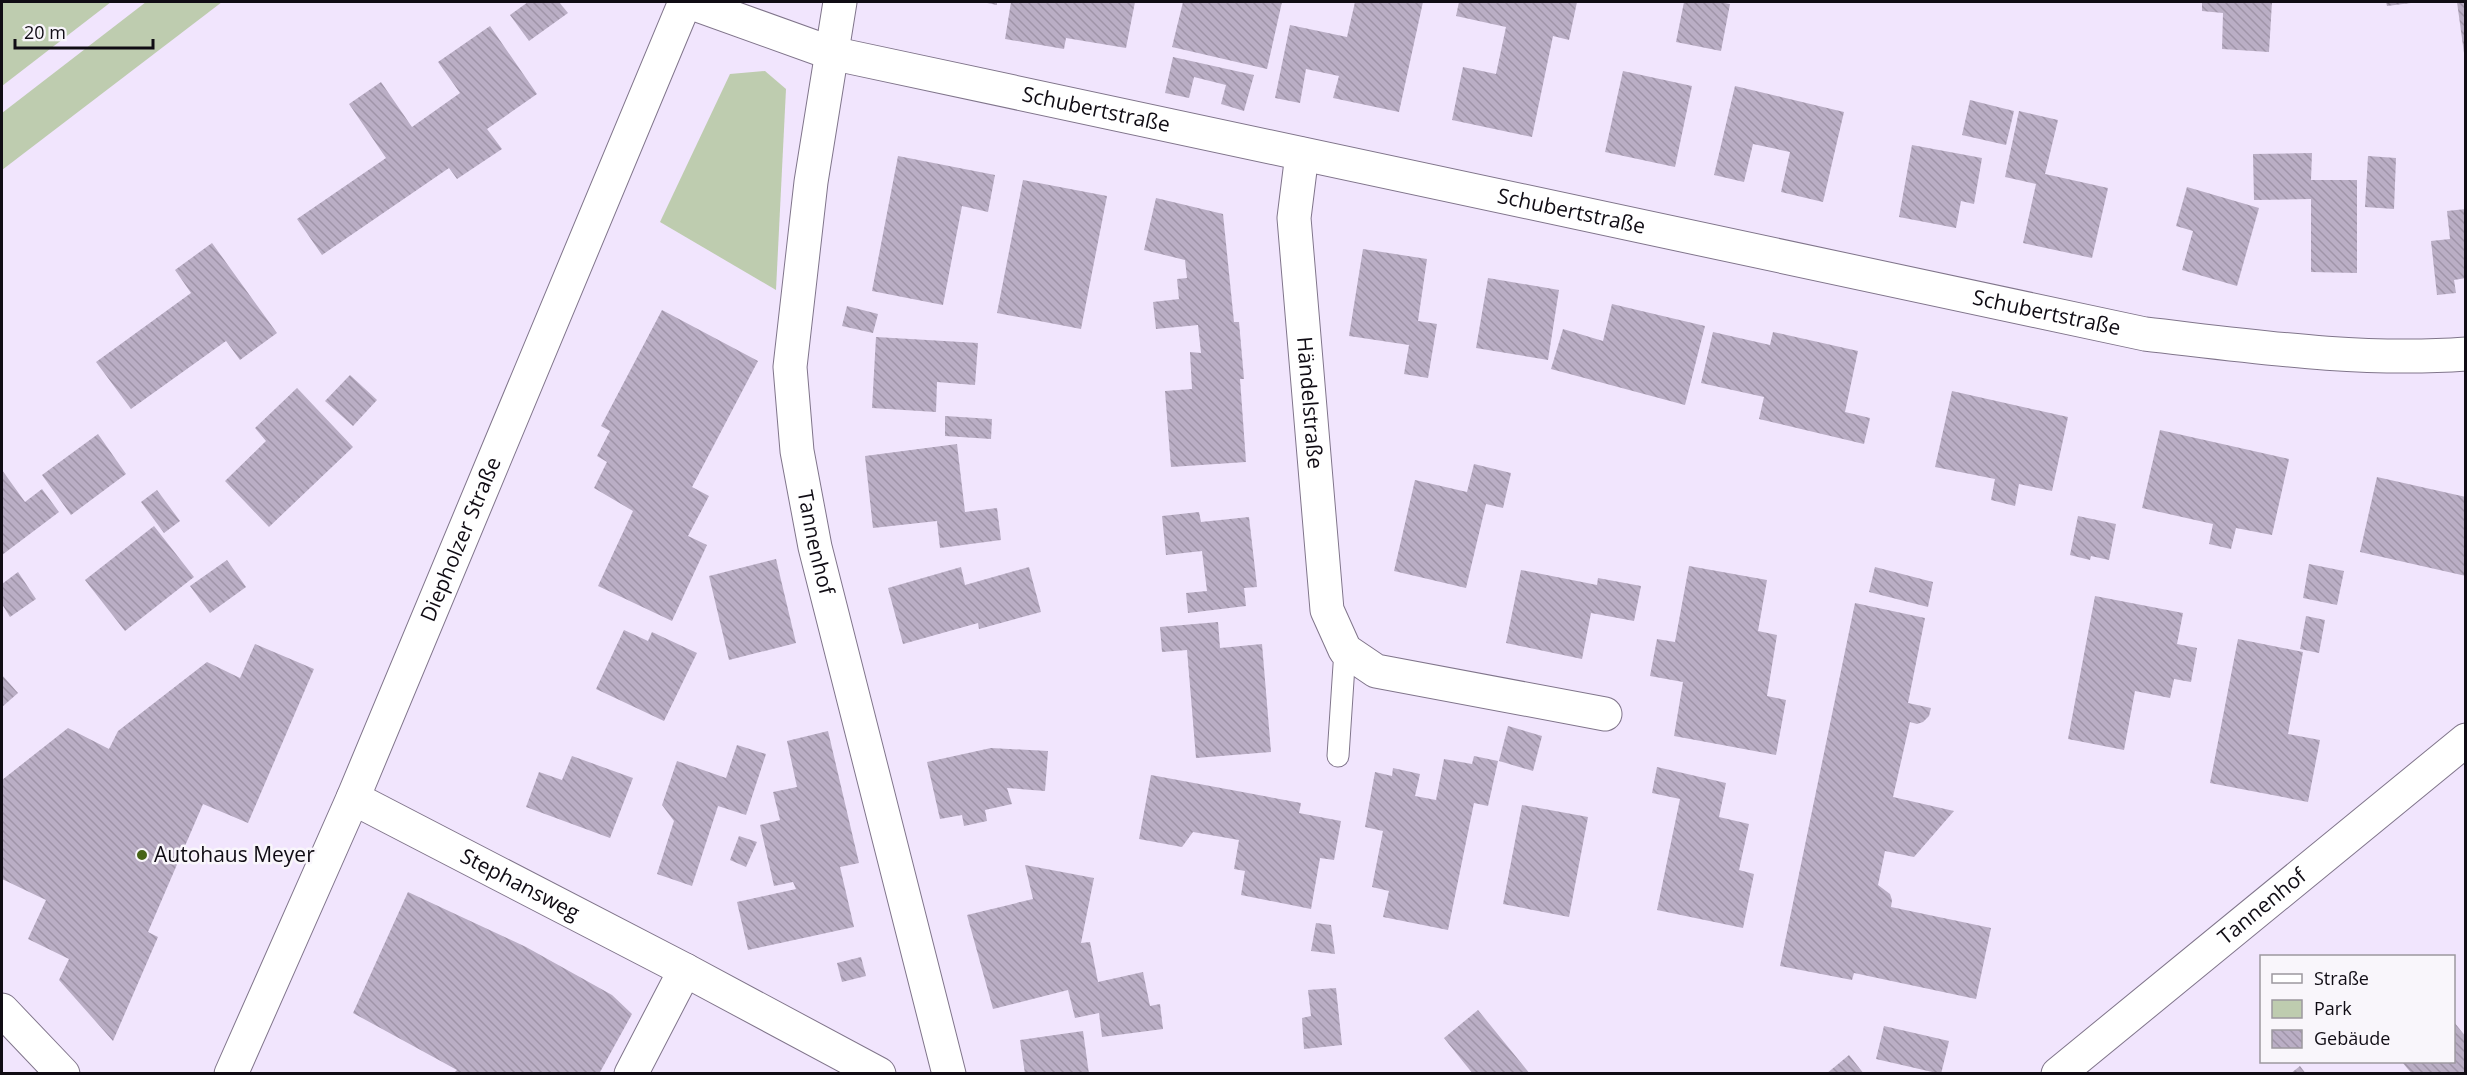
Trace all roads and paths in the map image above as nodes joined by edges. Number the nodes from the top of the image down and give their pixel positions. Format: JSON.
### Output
{"nodes":[{"id":1,"x":687,"y":2,"type":"edge"},
{"id":2,"x":840,"y":2,"type":"edge"},
{"id":3,"x":831,"y":53,"type":"junction"},
{"id":4,"x":1302,"y":154,"type":"junction"},
{"id":5,"x":2466,"y":354,"type":"edge"},
{"id":6,"x":1345,"y":650,"type":"junction"},
{"id":7,"x":1605,"y":714,"type":"dead end"},
{"id":8,"x":2466,"y":740,"type":"edge"},
{"id":9,"x":1338,"y":756,"type":"dead end"},
{"id":10,"x":353,"y":798,"type":"junction"},
{"id":11,"x":686,"y":970,"type":"junction"},
{"id":12,"x":2,"y":1010,"type":"edge"},
{"id":13,"x":63,"y":1074,"type":"edge"},
{"id":14,"x":231,"y":1074,"type":"edge"},
{"id":15,"x":631,"y":1074,"type":"edge"},
{"id":16,"x":879,"y":1074,"type":"edge"},
{"id":17,"x":949,"y":1074,"type":"edge"},
{"id":18,"x":2058,"y":1074,"type":"edge"}],
"edges":[{"from":1,"to":3,"type":"street","name":"Schubertstraße"},
{"from":1,"to":10,"type":"street","name":"Diepholzer Straße"},
{"from":2,"to":3,"type":"street","name":"Tannenhof"},
{"from":3,"to":4,"type":"street","name":"Schubertstraße"},
{"from":3,"to":17,"type":"street","name":"Tannenhof"},
{"from":4,"to":5,"type":"street","name":"Schubertstraße"},
{"from":4,"to":6,"type":"street","name":"Händelstraße"},
{"from":6,"to":7,"type":"street"},
{"from":6,"to":9,"type":"lane","name":"Händelstraße"},
{"from":8,"to":18,"type":"street","name":"Tannenhof"},
{"from":10,"to":11,"type":"street","name":"Stephansweg"},
{"from":10,"to":14,"type":"street","name":"Diepholzer Straße"},
{"from":11,"to":15,"type":"street"},
{"from":11,"to":16,"type":"street","name":"Stephansweg"},
{"from":12,"to":13,"type":"street"}]}
